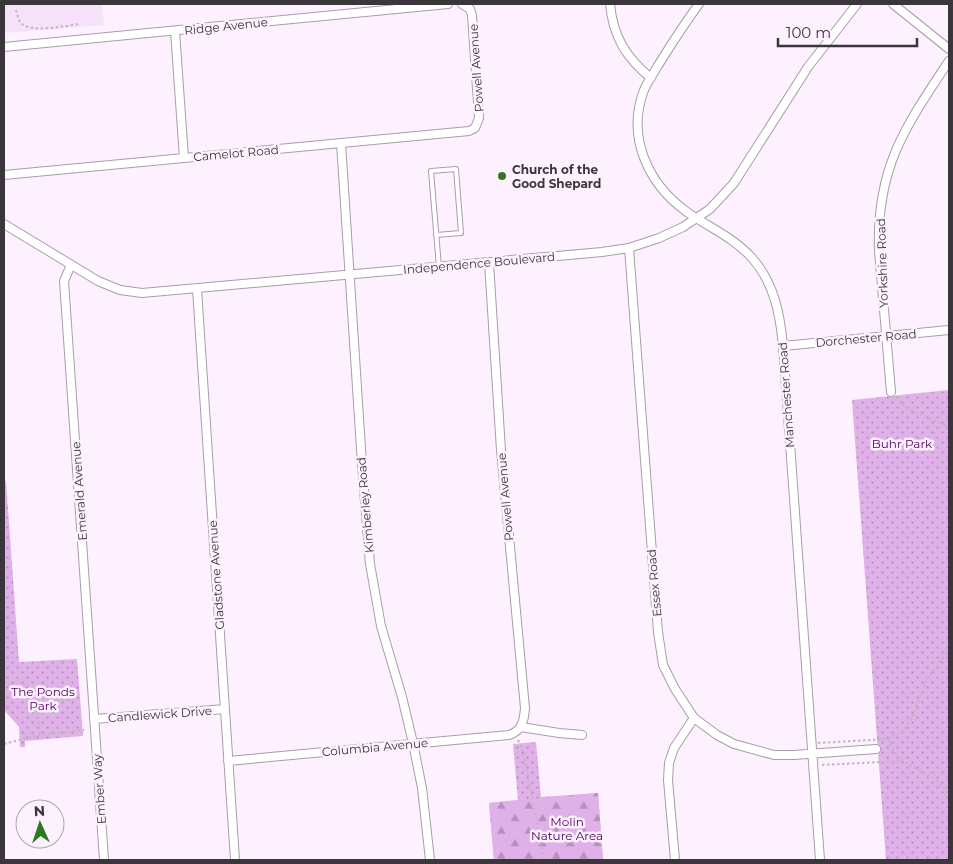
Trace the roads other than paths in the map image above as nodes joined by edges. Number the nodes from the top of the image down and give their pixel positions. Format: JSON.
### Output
{"nodes":[{"id":1,"x":448,"y":4,"type":"edge"},
{"id":2,"x":462,"y":4,"type":"edge"},
{"id":3,"x":610,"y":4,"type":"edge"},
{"id":4,"x":699,"y":4,"type":"edge"},
{"id":5,"x":857,"y":4,"type":"edge"},
{"id":6,"x":893,"y":4,"type":"edge"},
{"id":7,"x":175,"y":31,"type":"junction"},
{"id":8,"x":4,"y":47,"type":"edge"},
{"id":9,"x":949,"y":50,"type":"edge"},
{"id":10,"x":949,"y":62,"type":"edge"},
{"id":11,"x":651,"y":78,"type":"junction"},
{"id":12,"x":469,"y":132,"type":"joint"},
{"id":13,"x":341,"y":143,"type":"junction"},
{"id":14,"x":184,"y":158,"type":"junction"},
{"id":15,"x":4,"y":175,"type":"edge"},
{"id":16,"x":697,"y":218,"type":"junction"},
{"id":17,"x":4,"y":224,"type":"edge"},
{"id":18,"x":436,"y":235,"type":"junction"},
{"id":19,"x":629,"y":248,"type":"junction"},
{"id":20,"x":489,"y":263,"type":"junction"},
{"id":21,"x":71,"y":265,"type":"junction"},
{"id":22,"x":438,"y":267,"type":"junction"},
{"id":23,"x":350,"y":275,"type":"junction"},
{"id":24,"x":197,"y":289,"type":"junction"},
{"id":25,"x":949,"y":330,"type":"edge"},
{"id":26,"x":886,"y":336,"type":"junction"},
{"id":27,"x":783,"y":346,"type":"junction"},
{"id":28,"x":892,"y":392,"type":"road end"},
{"id":29,"x":225,"y":709,"type":"junction"},
{"id":30,"x":94,"y":718,"type":"junction"},
{"id":31,"x":694,"y":718,"type":"junction"},
{"id":32,"x":519,"y":730,"type":"junction"},
{"id":33,"x":582,"y":735,"type":"dead end"},
{"id":34,"x":413,"y":744,"type":"junction"},
{"id":35,"x":876,"y":749,"type":"dead end"},
{"id":36,"x":812,"y":754,"type":"junction"},
{"id":37,"x":228,"y":761,"type":"junction"},
{"id":38,"x":104,"y":860,"type":"edge"},
{"id":39,"x":235,"y":860,"type":"edge"},
{"id":40,"x":430,"y":860,"type":"edge"},
{"id":41,"x":675,"y":860,"type":"edge"},
{"id":42,"x":820,"y":860,"type":"edge"}],
"edges":[{"from":1,"to":7,"type":"street","name":"Ridge Avenue"},
{"from":2,"to":12,"type":"street","name":"Powell Avenue"},
{"from":3,"to":11,"type":"street"},
{"from":4,"to":11,"type":"street","name":"Manchester Road"},
{"from":5,"to":16,"type":"street","name":"Independence Boulevard"},
{"from":6,"to":9,"type":"street"},
{"from":7,"to":8,"type":"street","name":"Ridge Avenue"},
{"from":7,"to":14,"type":"street"},
{"from":10,"to":26,"type":"street","name":"Yorkshire Road"},
{"from":11,"to":16,"type":"street","name":"Manchester Road"},
{"from":12,"to":13,"type":"street","name":"Camelot Road"},
{"from":13,"to":14,"type":"street","name":"Camelot Road"},
{"from":13,"to":23,"type":"street","name":"Kimberley Road"},
{"from":14,"to":15,"type":"street","name":"Camelot Road"},
{"from":16,"to":19,"type":"street","name":"Independence Boulevard"},
{"from":16,"to":27,"type":"street","name":"Manchester Road"},
{"from":17,"to":21,"type":"street","name":"Independence Boulevard"},
{"from":18,"to":18,"type":"lane"},
{"from":18,"to":22,"type":"lane"},
{"from":19,"to":20,"type":"street","name":"Independence Boulevard"},
{"from":19,"to":31,"type":"street","name":"Essex Road"},
{"from":20,"to":22,"type":"street","name":"Independence Boulevard"},
{"from":20,"to":32,"type":"street","name":"Powell Avenue"},
{"from":21,"to":24,"type":"street","name":"Independence Boulevard"},
{"from":21,"to":30,"type":"street","name":"Emerald Avenue"},
{"from":22,"to":23,"type":"street","name":"Independence Boulevard"},
{"from":23,"to":24,"type":"street","name":"Independence Boulevard"},
{"from":23,"to":34,"type":"street","name":"Kimberley Road"},
{"from":24,"to":29,"type":"street","name":"Gladstone Avenue"},
{"from":25,"to":26,"type":"street","name":"Dorchester Road"},
{"from":26,"to":27,"type":"street","name":"Dorchester Road"},
{"from":26,"to":28,"type":"street","name":"Yorkshire Road"},
{"from":27,"to":36,"type":"street","name":"Manchester Road"},
{"from":29,"to":30,"type":"street","name":"Candlewick Drive"},
{"from":29,"to":37,"type":"street","name":"Gladstone Avenue"},
{"from":30,"to":38,"type":"street","name":"Ember Way"},
{"from":31,"to":36,"type":"street","name":"Essex Road"},
{"from":31,"to":41,"type":"street"},
{"from":32,"to":33,"type":"street","name":"Columbia Avenue"},
{"from":32,"to":34,"type":"street","name":"Columbia Avenue"},
{"from":34,"to":37,"type":"street","name":"Columbia Avenue"},
{"from":34,"to":40,"type":"street","name":"Kimberley Road"},
{"from":35,"to":36,"type":"street","name":"Essex Road"},
{"from":36,"to":42,"type":"street","name":"Manchester Road"},
{"from":37,"to":39,"type":"street","name":"Gladstone Avenue"}]}
